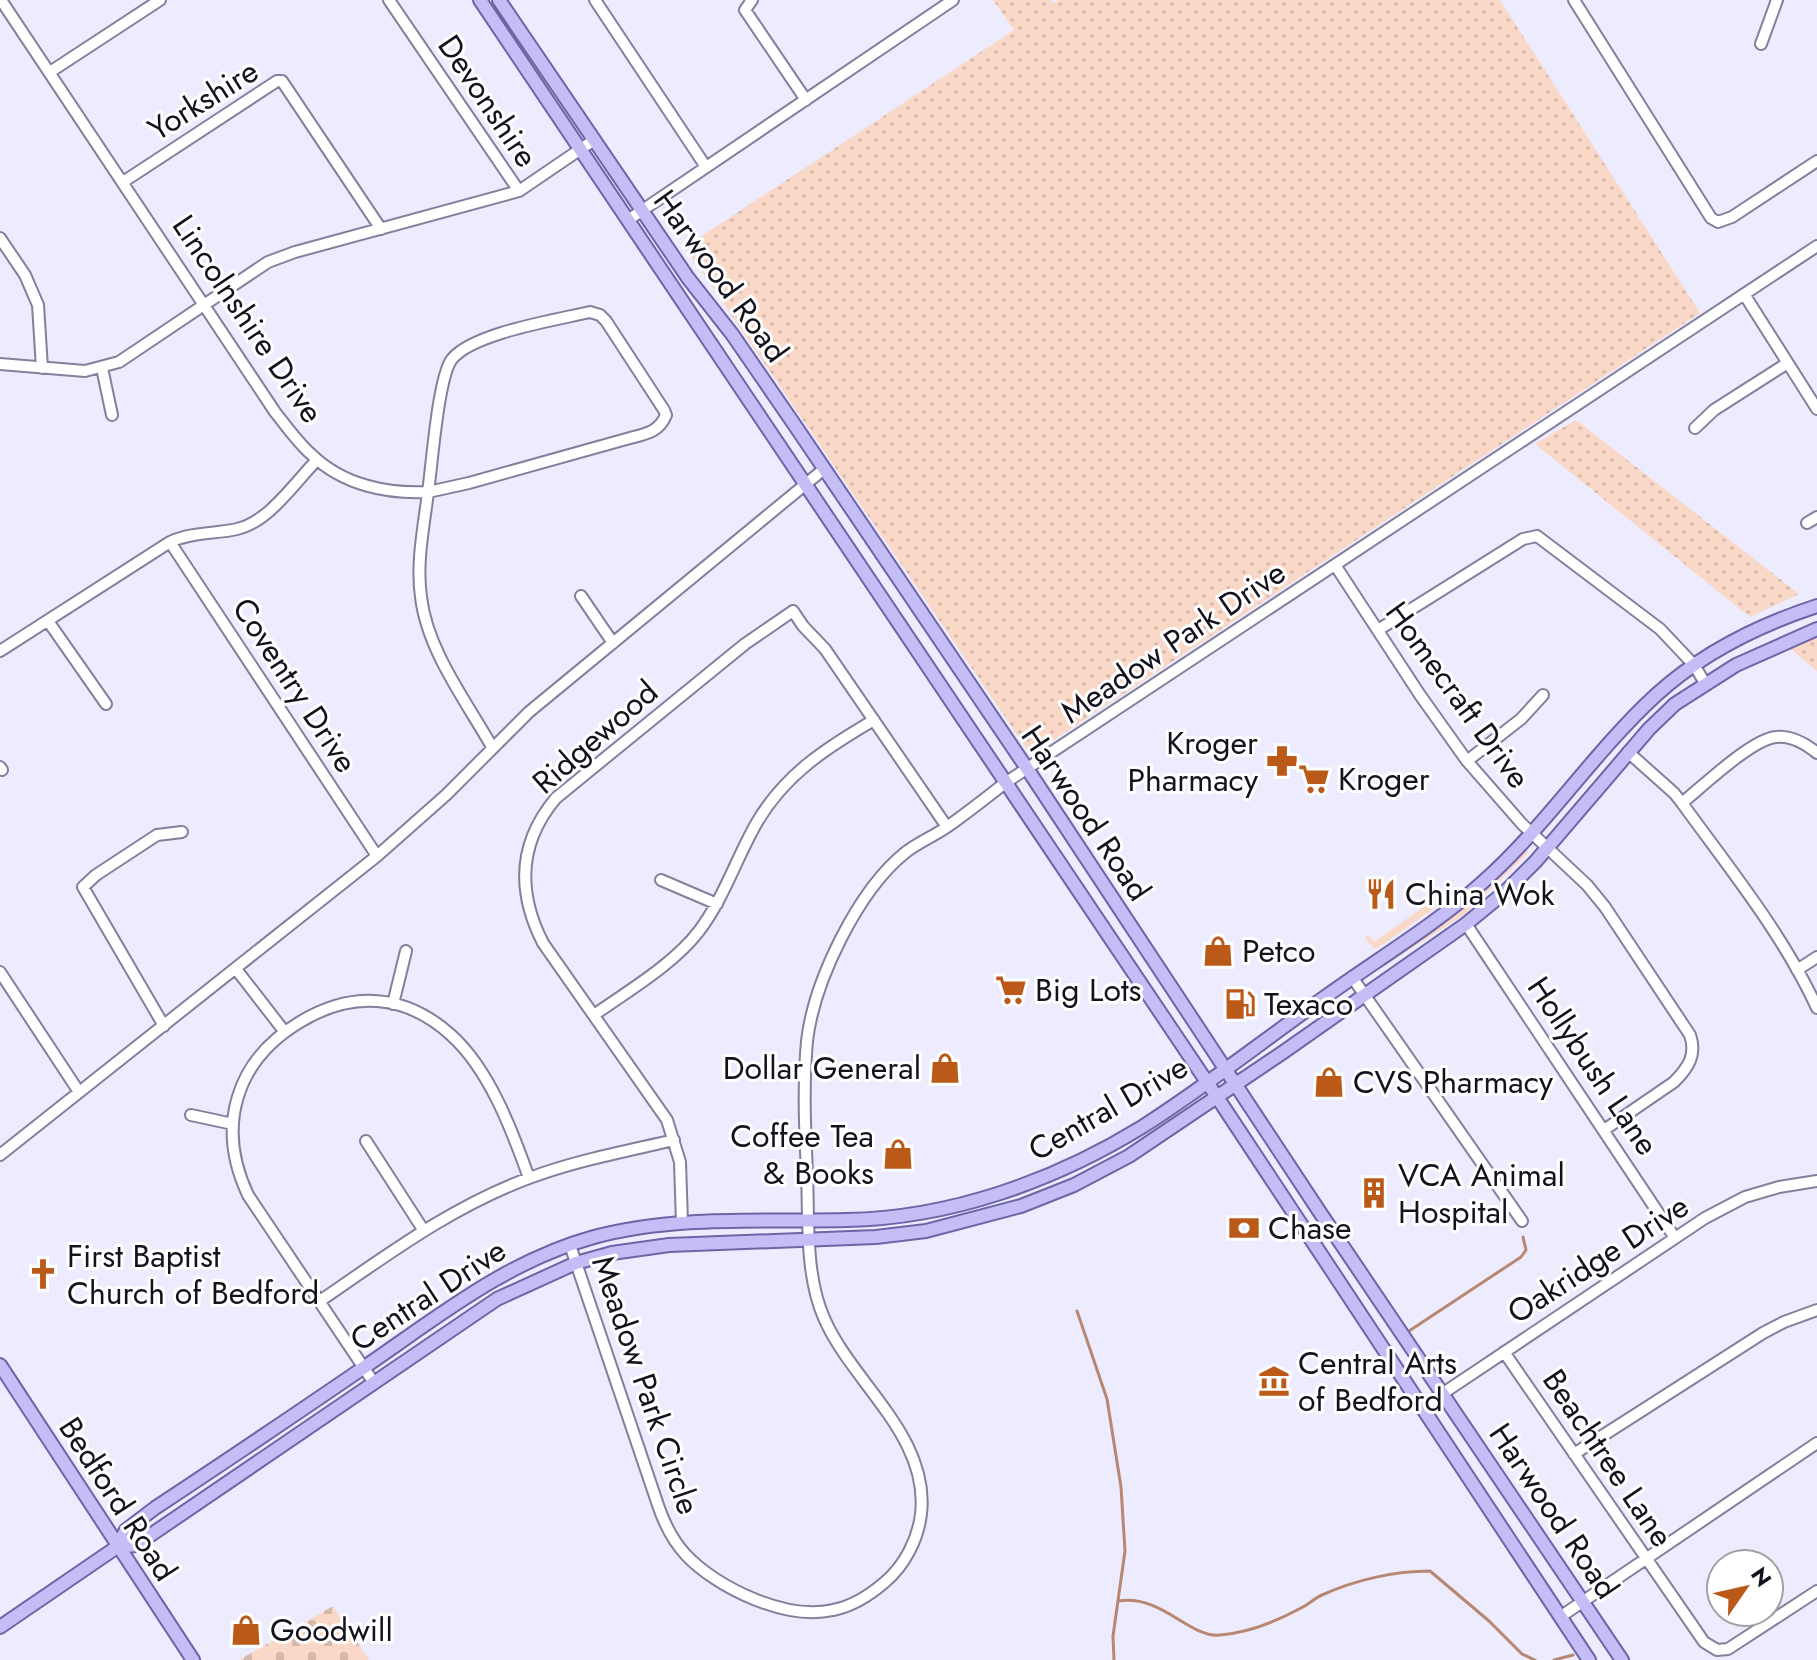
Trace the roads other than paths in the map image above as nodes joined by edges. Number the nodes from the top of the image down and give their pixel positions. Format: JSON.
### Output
{"nodes":[{"id":1,"x":1,"y":0,"type":"edge"},
{"id":2,"x":160,"y":0,"type":"edge"},
{"id":3,"x":389,"y":0,"type":"edge"},
{"id":4,"x":480,"y":0,"type":"edge"},
{"id":5,"x":499,"y":0,"type":"edge"},
{"id":6,"x":595,"y":0,"type":"edge"},
{"id":7,"x":752,"y":0,"type":"edge"},
{"id":8,"x":953,"y":0,"type":"edge"},
{"id":9,"x":1777,"y":0,"type":"edge"},
{"id":10,"x":1576,"y":1,"type":"edge"},
{"id":11,"x":1761,"y":44,"type":"dead end"},
{"id":12,"x":50,"y":72,"type":"junction"},
{"id":13,"x":806,"y":100,"type":"junction"},
{"id":14,"x":594,"y":140,"type":"junction"},
{"id":15,"x":580,"y":150,"type":"junction"},
{"id":16,"x":1817,"y":161,"type":"edge"},
{"id":17,"x":706,"y":167,"type":"junction"},
{"id":18,"x":123,"y":182,"type":"junction"},
{"id":19,"x":519,"y":191,"type":"junction"},
{"id":20,"x":642,"y":211,"type":"junction"},
{"id":21,"x":628,"y":220,"type":"junction"},
{"id":22,"x":381,"y":229,"type":"junction"},
{"id":23,"x":0,"y":238,"type":"edge"},
{"id":24,"x":1817,"y":246,"type":"edge"},
{"id":25,"x":1744,"y":294,"type":"junction"},
{"id":26,"x":204,"y":304,"type":"junction"},
{"id":27,"x":0,"y":364,"type":"edge"},
{"id":28,"x":1786,"y":364,"type":"junction"},
{"id":29,"x":42,"y":368,"type":"junction"},
{"id":30,"x":102,"y":368,"type":"junction"},
{"id":31,"x":1817,"y":409,"type":"edge"},
{"id":32,"x":112,"y":415,"type":"dead end"},
{"id":33,"x":1695,"y":428,"type":"dead end"},
{"id":34,"x":317,"y":460,"type":"junction"},
{"id":35,"x":824,"y":469,"type":"junction"},
{"id":36,"x":805,"y":485,"type":"junction"},
{"id":37,"x":428,"y":492,"type":"junction"},
{"id":38,"x":170,"y":542,"type":"junction"},
{"id":39,"x":1335,"y":565,"type":"junction"},
{"id":40,"x":581,"y":596,"type":"dead end"},
{"id":41,"x":1817,"y":606,"type":"edge"},
{"id":42,"x":48,"y":621,"type":"junction"},
{"id":43,"x":1817,"y":629,"type":"edge"},
{"id":44,"x":1378,"y":630,"type":"junction"},
{"id":45,"x":613,"y":643,"type":"junction"},
{"id":46,"x":0,"y":651,"type":"edge"},
{"id":47,"x":1694,"y":665,"type":"junction"},
{"id":48,"x":1705,"y":683,"type":"junction"},
{"id":49,"x":1543,"y":695,"type":"dead end"},
{"id":50,"x":106,"y":704,"type":"dead end"},
{"id":51,"x":874,"y":720,"type":"junction"},
{"id":52,"x":492,"y":747,"type":"junction"},
{"id":53,"x":1628,"y":752,"type":"junction"},
{"id":54,"x":1817,"y":753,"type":"edge"},
{"id":55,"x":1467,"y":761,"type":"junction"},
{"id":56,"x":1028,"y":770,"type":"junction"},
{"id":57,"x":1005,"y":783,"type":"junction"},
{"id":58,"x":1682,"y":803,"type":"junction"},
{"id":59,"x":947,"y":827,"type":"junction"},
{"id":60,"x":182,"y":832,"type":"dead end"},
{"id":61,"x":1531,"y":833,"type":"junction"},
{"id":62,"x":1547,"y":848,"type":"junction"},
{"id":63,"x":377,"y":856,"type":"junction"},
{"id":64,"x":661,"y":880,"type":"dead end"},
{"id":65,"x":717,"y":904,"type":"junction"},
{"id":66,"x":1122,"y":913,"type":"junction"},
{"id":67,"x":1466,"y":924,"type":"junction"},
{"id":68,"x":1103,"y":927,"type":"junction"},
{"id":69,"x":406,"y":951,"type":"dead end"},
{"id":70,"x":1817,"y":957,"type":"edge"},
{"id":71,"x":236,"y":969,"type":"junction"},
{"id":72,"x":1797,"y":970,"type":"junction"},
{"id":73,"x":0,"y":972,"type":"edge"},
{"id":74,"x":1352,"y":977,"type":"junction"},
{"id":75,"x":1365,"y":994,"type":"junction"},
{"id":76,"x":393,"y":1004,"type":"junction"},
{"id":77,"x":1817,"y":1008,"type":"edge"},
{"id":78,"x":594,"y":1015,"type":"junction"},
{"id":79,"x":164,"y":1026,"type":"junction"},
{"id":80,"x":284,"y":1031,"type":"junction"},
{"id":81,"x":1225,"y":1070,"type":"junction"},
{"id":82,"x":1207,"y":1083,"type":"junction"},
{"id":83,"x":1235,"y":1085,"type":"junction"},
{"id":84,"x":79,"y":1092,"type":"junction"},
{"id":85,"x":1217,"y":1097,"type":"junction"},
{"id":86,"x":191,"y":1115,"type":"dead end"},
{"id":87,"x":233,"y":1124,"type":"junction"},
{"id":88,"x":1604,"y":1130,"type":"junction"},
{"id":89,"x":674,"y":1140,"type":"junction"},
{"id":90,"x":366,"y":1141,"type":"dead end"},
{"id":91,"x":2,"y":1150,"type":"edge"},
{"id":92,"x":1076,"y":1162,"type":"junction"},
{"id":93,"x":529,"y":1178,"type":"junction"},
{"id":94,"x":1084,"y":1179,"type":"junction"},
{"id":95,"x":1817,"y":1181,"type":"edge"},
{"id":96,"x":928,"y":1211,"type":"junction"},
{"id":97,"x":810,"y":1221,"type":"junction"},
{"id":98,"x":1522,"y":1221,"type":"dead end"},
{"id":99,"x":682,"y":1223,"type":"junction"},
{"id":100,"x":932,"y":1230,"type":"junction"},
{"id":101,"x":424,"y":1231,"type":"junction"},
{"id":102,"x":1675,"y":1238,"type":"junction"},
{"id":103,"x":810,"y":1240,"type":"junction"},
{"id":104,"x":570,"y":1245,"type":"junction"},
{"id":105,"x":1342,"y":1245,"type":"junction"},
{"id":106,"x":1323,"y":1259,"type":"junction"},
{"id":107,"x":576,"y":1263,"type":"junction"},
{"id":108,"x":320,"y":1301,"type":"junction"},
{"id":109,"x":1817,"y":1310,"type":"edge"},
{"id":110,"x":1504,"y":1352,"type":"junction"},
{"id":111,"x":0,"y":1365,"type":"edge"},
{"id":112,"x":364,"y":1367,"type":"junction"},
{"id":113,"x":374,"y":1383,"type":"junction"},
{"id":114,"x":1444,"y":1393,"type":"junction"},
{"id":115,"x":1421,"y":1408,"type":"junction"},
{"id":116,"x":1817,"y":1443,"type":"edge"},
{"id":117,"x":1574,"y":1454,"type":"junction"},
{"id":118,"x":1498,"y":1472,"type":"junction"},
{"id":119,"x":1473,"y":1487,"type":"junction"},
{"id":120,"x":117,"y":1547,"type":"junction"},
{"id":121,"x":1645,"y":1559,"type":"junction"},
{"id":122,"x":1817,"y":1591,"type":"edge"},
{"id":123,"x":1583,"y":1601,"type":"junction"},
{"id":124,"x":1560,"y":1617,"type":"junction"},
{"id":125,"x":0,"y":1627,"type":"edge"},
{"id":126,"x":193,"y":1660,"type":"edge"},
{"id":127,"x":1589,"y":1660,"type":"edge"},
{"id":128,"x":1622,"y":1660,"type":"edge"}],
"edges":[{"from":1,"to":12,"type":"street","name":"Lincolnshire Drive"},
{"from":2,"to":12,"type":"street"},
{"from":3,"to":19,"type":"street","name":"Devonshire"},
{"from":4,"to":15,"type":"main road","name":"Harwood Road"},
{"from":5,"to":14,"type":"main road","name":"Harwood Road"},
{"from":6,"to":17,"type":"street"},
{"from":7,"to":13,"type":"street"},
{"from":8,"to":13,"type":"street"},
{"from":9,"to":11,"type":"street"},
{"from":10,"to":16,"type":"street"},
{"from":12,"to":18,"type":"street","name":"Lincolnshire Drive"},
{"from":13,"to":17,"type":"street"},
{"from":14,"to":15,"type":"street"},
{"from":14,"to":20,"type":"main road","name":"Harwood Road"},
{"from":15,"to":19,"type":"street"},
{"from":15,"to":21,"type":"main road","name":"Harwood Road"},
{"from":17,"to":20,"type":"street"},
{"from":18,"to":22,"type":"street","name":"Yorkshire"},
{"from":18,"to":26,"type":"street","name":"Lincolnshire Drive"},
{"from":19,"to":22,"type":"street"},
{"from":20,"to":21,"type":"street"},
{"from":20,"to":35,"type":"main road","name":"Harwood Road"},
{"from":21,"to":36,"type":"main road","name":"Harwood Road"},
{"from":22,"to":26,"type":"street"},
{"from":23,"to":29,"type":"street"},
{"from":24,"to":25,"type":"street","name":"Meadow Park Drive"},
{"from":25,"to":28,"type":"street"},
{"from":25,"to":39,"type":"street","name":"Meadow Park Drive"},
{"from":26,"to":30,"type":"street"},
{"from":26,"to":34,"type":"street","name":"Lincolnshire Drive"},
{"from":27,"to":29,"type":"street"},
{"from":28,"to":31,"type":"street"},
{"from":28,"to":33,"type":"street"},
{"from":29,"to":30,"type":"street"},
{"from":30,"to":32,"type":"street"},
{"from":34,"to":37,"type":"street","name":"Lincolnshire Drive"},
{"from":34,"to":38,"type":"street"},
{"from":35,"to":36,"type":"street"},
{"from":35,"to":56,"type":"main road","name":"Harwood Road"},
{"from":36,"to":45,"type":"street"},
{"from":36,"to":57,"type":"main road","name":"Harwood Road"},
{"from":37,"to":37,"type":"street"},
{"from":37,"to":52,"type":"street"},
{"from":38,"to":42,"type":"street"},
{"from":38,"to":63,"type":"street","name":"Coventry Drive"},
{"from":39,"to":44,"type":"street","name":"Homecraft Drive"},
{"from":39,"to":56,"type":"street","name":"Meadow Park Drive"},
{"from":40,"to":45,"type":"street"},
{"from":41,"to":47,"type":"main road","name":"Central Drive"},
{"from":42,"to":46,"type":"street"},
{"from":42,"to":50,"type":"street"},
{"from":43,"to":48,"type":"main road","name":"Central Drive"},
{"from":44,"to":47,"type":"street"},
{"from":44,"to":55,"type":"street","name":"Homecraft Drive"},
{"from":45,"to":52,"type":"street"},
{"from":47,"to":48,"type":"street"},
{"from":47,"to":61,"type":"main road","name":"Central Drive"},
{"from":48,"to":53,"type":"main road","name":"Central Drive"},
{"from":49,"to":55,"type":"street"},
{"from":51,"to":59,"type":"street","name":"Ridgewood"},
{"from":51,"to":65,"type":"street"},
{"from":51,"to":78,"type":"street","name":"Ridgewood"},
{"from":52,"to":63,"type":"street"},
{"from":53,"to":58,"type":"street"},
{"from":53,"to":62,"type":"main road","name":"Central Drive"},
{"from":54,"to":58,"type":"street"},
{"from":55,"to":61,"type":"street","name":"Homecraft Drive"},
{"from":56,"to":57,"type":"street","name":"Meadow Park Drive"},
{"from":56,"to":66,"type":"main road","name":"Harwood Road"},
{"from":57,"to":59,"type":"street","name":"Meadow Park Drive"},
{"from":57,"to":68,"type":"main road","name":"Harwood Road"},
{"from":58,"to":72,"type":"street"},
{"from":59,"to":97,"type":"street","name":"Meadow Park Drive"},
{"from":60,"to":79,"type":"street"},
{"from":61,"to":62,"type":"street","name":"Homecraft Drive"},
{"from":61,"to":74,"type":"main road","name":"Central Drive"},
{"from":62,"to":67,"type":"main road","name":"Central Drive"},
{"from":62,"to":88,"type":"street","name":"Homecraft Drive"},
{"from":63,"to":71,"type":"street"},
{"from":64,"to":65,"type":"street"},
{"from":65,"to":78,"type":"street"},
{"from":66,"to":68,"type":"main road"},
{"from":66,"to":81,"type":"main road","name":"Harwood Road"},
{"from":67,"to":75,"type":"main road","name":"Central Drive"},
{"from":67,"to":88,"type":"street","name":"Hollybush Lane"},
{"from":68,"to":82,"type":"main road","name":"Harwood Road"},
{"from":69,"to":76,"type":"street"},
{"from":70,"to":72,"type":"street"},
{"from":71,"to":79,"type":"street"},
{"from":71,"to":80,"type":"street"},
{"from":72,"to":77,"type":"street"},
{"from":73,"to":84,"type":"street"},
{"from":74,"to":75,"type":"street"},
{"from":74,"to":81,"type":"main road","name":"Central Drive"},
{"from":75,"to":83,"type":"main road","name":"Central Drive"},
{"from":75,"to":98,"type":"street"},
{"from":76,"to":80,"type":"street"},
{"from":76,"to":93,"type":"street"},
{"from":78,"to":89,"type":"street","name":"Ridgewood"},
{"from":79,"to":84,"type":"street"},
{"from":80,"to":87,"type":"street"},
{"from":81,"to":82,"type":"main road","name":"Central Drive"},
{"from":81,"to":83,"type":"main road","name":"Harwood Road"},
{"from":82,"to":85,"type":"main road","name":"Harwood Road"},
{"from":82,"to":92,"type":"main road","name":"Central Drive"},
{"from":83,"to":85,"type":"main road","name":"Central Drive"},
{"from":83,"to":105,"type":"main road","name":"Harwood Road"},
{"from":84,"to":91,"type":"street"},
{"from":85,"to":94,"type":"main road","name":"Central Drive"},
{"from":85,"to":106,"type":"main road","name":"Harwood Road"},
{"from":86,"to":87,"type":"street"},
{"from":87,"to":108,"type":"street"},
{"from":88,"to":102,"type":"street","name":"Hollybush Lane"},
{"from":89,"to":93,"type":"street"},
{"from":89,"to":99,"type":"street","name":"Ridgewood"},
{"from":90,"to":101,"type":"street"},
{"from":92,"to":94,"type":"main road"},
{"from":92,"to":96,"type":"main road","name":"Central Drive"},
{"from":93,"to":101,"type":"street"},
{"from":94,"to":100,"type":"main road","name":"Central Drive"},
{"from":95,"to":102,"type":"street","name":"Oakridge Drive"},
{"from":96,"to":97,"type":"main road","name":"Central Drive"},
{"from":96,"to":100,"type":"main road"},
{"from":97,"to":99,"type":"main road","name":"Central Drive"},
{"from":97,"to":103,"type":"street","name":"Meadow Park Drive"},
{"from":99,"to":104,"type":"main road","name":"Central Drive"},
{"from":100,"to":103,"type":"main road","name":"Central Drive"},
{"from":101,"to":108,"type":"street"},
{"from":102,"to":110,"type":"street","name":"Oakridge Drive"},
{"from":103,"to":107,"type":"main road","name":"Central Drive"},
{"from":103,"to":107,"type":"street","name":"Meadow Park Circle"},
{"from":104,"to":107,"type":"street","name":"Meadow Park Circle"},
{"from":104,"to":112,"type":"main road","name":"Central Drive"},
{"from":105,"to":106,"type":"main road"},
{"from":105,"to":114,"type":"main road","name":"Harwood Road"},
{"from":106,"to":115,"type":"main road","name":"Harwood Road"},
{"from":107,"to":113,"type":"main road","name":"Central Drive"},
{"from":108,"to":112,"type":"street"},
{"from":109,"to":117,"type":"street"},
{"from":110,"to":114,"type":"street","name":"Oakridge Drive"},
{"from":110,"to":117,"type":"street","name":"Beachtree Lane"},
{"from":111,"to":120,"type":"main road","name":"Bedford Road"},
{"from":112,"to":113,"type":"street"},
{"from":112,"to":120,"type":"main road","name":"Central Drive"},
{"from":113,"to":120,"type":"main road","name":"Central Drive"},
{"from":114,"to":115,"type":"street","name":"Oakridge Drive"},
{"from":114,"to":118,"type":"main road","name":"Harwood Road"},
{"from":115,"to":119,"type":"main road","name":"Harwood Road"},
{"from":116,"to":121,"type":"street"},
{"from":117,"to":121,"type":"street","name":"Beachtree Lane"},
{"from":118,"to":119,"type":"main road"},
{"from":118,"to":123,"type":"main road","name":"Harwood Road"},
{"from":119,"to":124,"type":"main road","name":"Harwood Road"},
{"from":120,"to":125,"type":"main road","name":"Central Drive"},
{"from":120,"to":126,"type":"main road","name":"Bedford Road"},
{"from":121,"to":122,"type":"street","name":"Beachtree Lane"},
{"from":121,"to":123,"type":"street"},
{"from":123,"to":124,"type":"street"},
{"from":123,"to":128,"type":"main road","name":"Harwood Road"},
{"from":124,"to":127,"type":"main road","name":"Harwood Road"}]}
